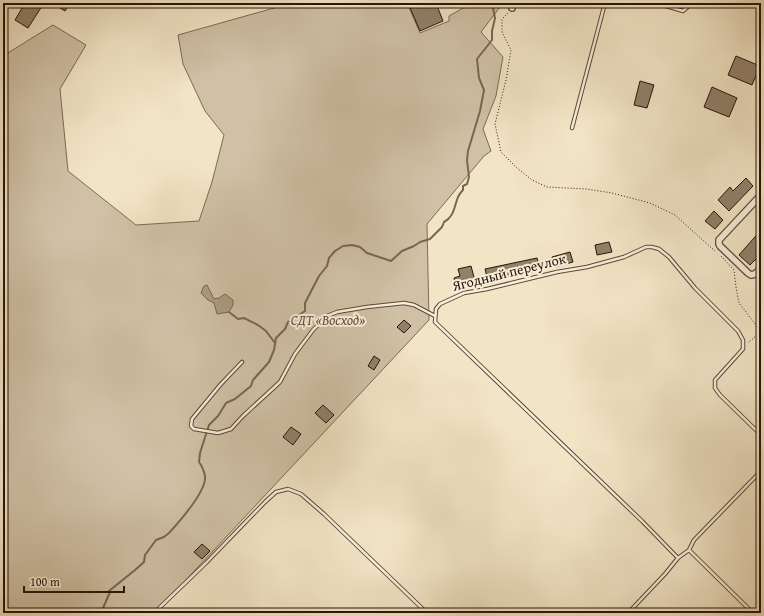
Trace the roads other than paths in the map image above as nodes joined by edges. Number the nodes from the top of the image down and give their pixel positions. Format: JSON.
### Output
{"nodes":[{"id":1,"x":605,"y":3,"type":"edge"},
{"id":2,"x":656,"y":3,"type":"edge"},
{"id":3,"x":692,"y":3,"type":"edge"},
{"id":4,"x":572,"y":128,"type":"dead end"},
{"id":5,"x":761,"y":196,"type":"edge"},
{"id":6,"x":761,"y":268,"type":"edge"},
{"id":7,"x":434,"y":316,"type":"junction"},
{"id":8,"x":242,"y":362,"type":"dead end"},
{"id":9,"x":761,"y":435,"type":"edge"},
{"id":10,"x":761,"y":471,"type":"edge"},
{"id":11,"x":688,"y":550,"type":"junction"},
{"id":12,"x":678,"y":558,"type":"junction"},
{"id":13,"x":154,"y":613,"type":"edge"},
{"id":14,"x":427,"y":613,"type":"edge"},
{"id":15,"x":628,"y":613,"type":"edge"},
{"id":16,"x":753,"y":613,"type":"edge"}],
"edges":[{"from":1,"to":4,"type":"lane"},
{"from":2,"to":3,"type":"lane"},
{"from":5,"to":6,"type":"street"},
{"from":7,"to":8,"type":"lane"},
{"from":7,"to":9,"type":"lane","name":"Ягодный переулок"},
{"from":7,"to":12,"type":"lane"},
{"from":10,"to":11,"type":"lane"},
{"from":11,"to":12,"type":"lane"},
{"from":11,"to":16,"type":"lane"},
{"from":12,"to":15,"type":"lane"},
{"from":13,"to":14,"type":"lane"}]}
